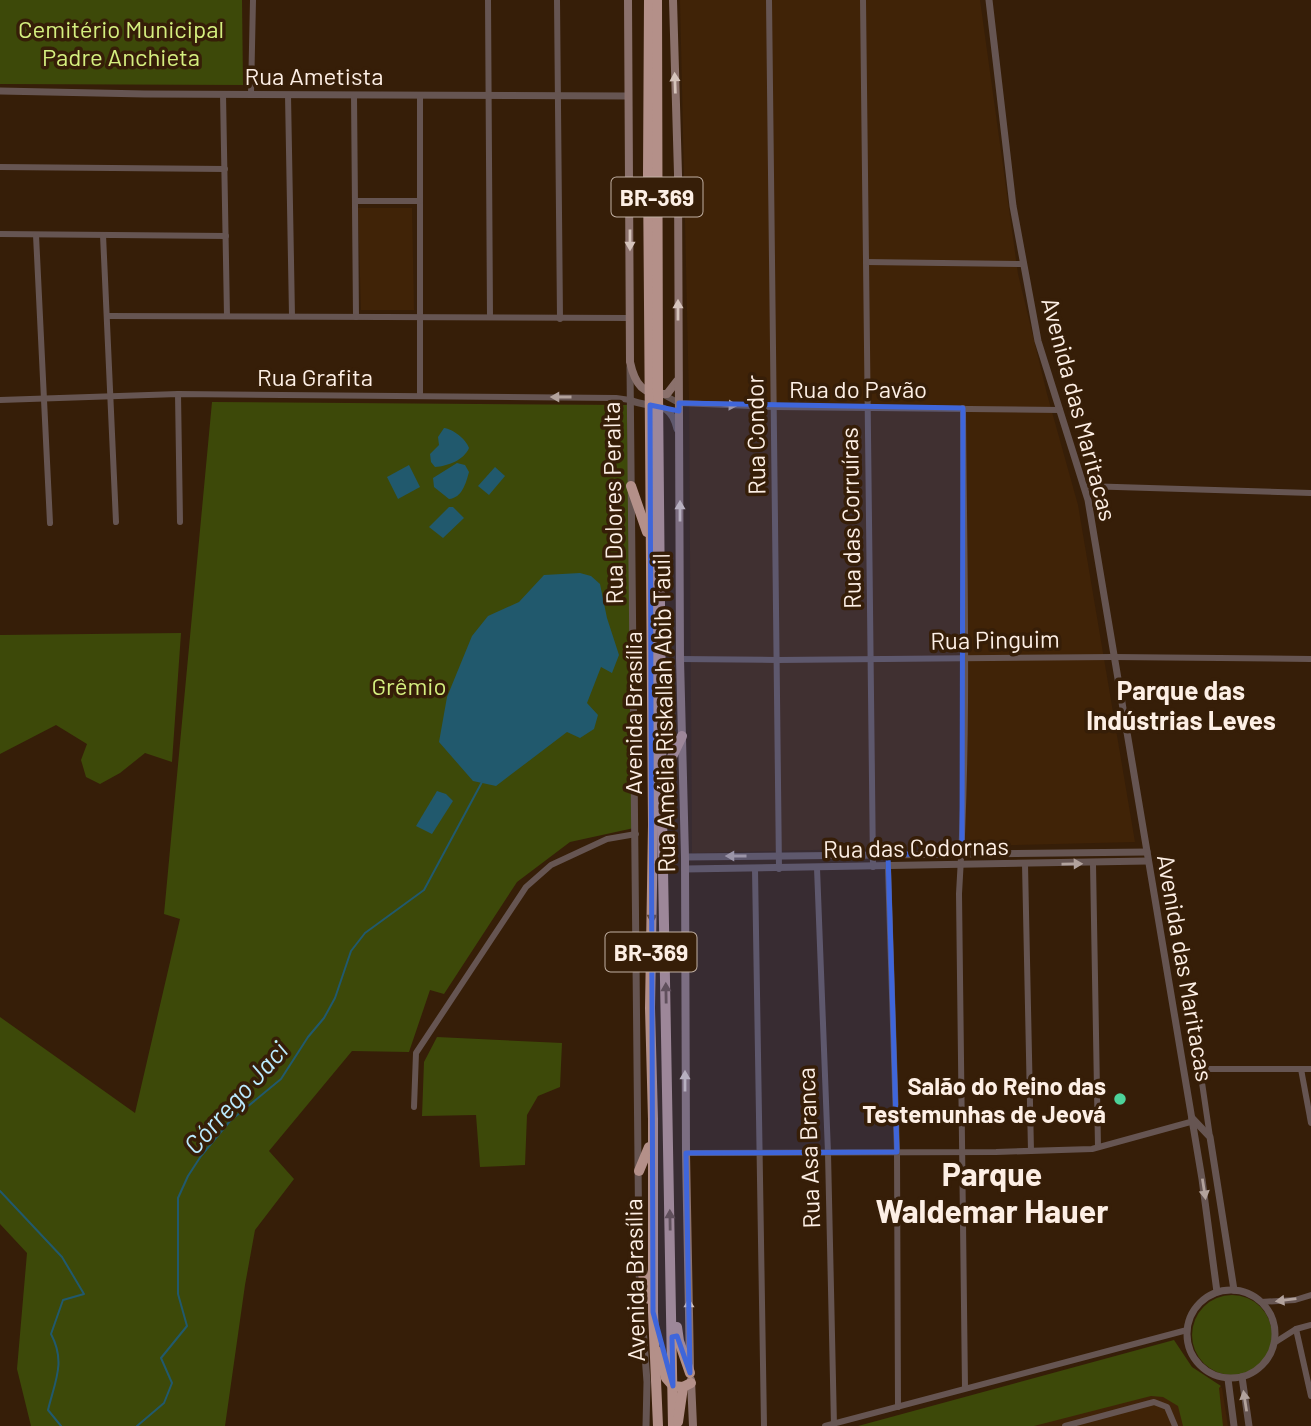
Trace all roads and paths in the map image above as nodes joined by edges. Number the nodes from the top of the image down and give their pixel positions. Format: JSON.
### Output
{"nodes":[{"id":1,"x":253,"y":0,"type":"edge"},
{"id":2,"x":488,"y":0,"type":"edge"},
{"id":3,"x":556,"y":0,"type":"edge"},
{"id":4,"x":628,"y":0,"type":"edge"},
{"id":5,"x":649,"y":0,"type":"edge"},
{"id":6,"x":657,"y":0,"type":"edge"},
{"id":7,"x":673,"y":0,"type":"edge"},
{"id":8,"x":769,"y":0,"type":"edge"},
{"id":9,"x":863,"y":0,"type":"edge"},
{"id":10,"x":989,"y":0,"type":"edge"},
{"id":11,"x":0,"y":91,"type":"edge"},
{"id":12,"x":223,"y":94,"type":"junction"},
{"id":13,"x":251,"y":94,"type":"junction"},
{"id":14,"x":288,"y":94,"type":"junction"},
{"id":15,"x":354,"y":94,"type":"junction"},
{"id":16,"x":420,"y":95,"type":"junction"},
{"id":17,"x":489,"y":95,"type":"junction"},
{"id":18,"x":559,"y":95,"type":"junction"},
{"id":19,"x":628,"y":96,"type":"junction"},
{"id":20,"x":0,"y":167,"type":"edge"},
{"id":21,"x":225,"y":169,"type":"junction"},
{"id":22,"x":355,"y":201,"type":"junction"},
{"id":23,"x":421,"y":201,"type":"junction"},
{"id":24,"x":0,"y":234,"type":"edge"},
{"id":25,"x":36,"y":235,"type":"junction"},
{"id":26,"x":103,"y":235,"type":"junction"},
{"id":27,"x":226,"y":236,"type":"junction"},
{"id":28,"x":866,"y":262,"type":"junction"},
{"id":29,"x":1024,"y":264,"type":"junction"},
{"id":30,"x":107,"y":316,"type":"junction"},
{"id":31,"x":227,"y":316,"type":"junction"},
{"id":32,"x":292,"y":316,"type":"junction"},
{"id":33,"x":356,"y":317,"type":"junction"},
{"id":34,"x":421,"y":317,"type":"junction"},
{"id":35,"x":491,"y":317,"type":"junction"},
{"id":36,"x":630,"y":318,"type":"junction"},
{"id":37,"x":559,"y":319,"type":"junction"},
{"id":38,"x":630,"y":362,"type":"junction"},
{"id":39,"x":678,"y":379,"type":"junction"},
{"id":40,"x":178,"y":394,"type":"junction"},
{"id":41,"x":657,"y":394,"type":"junction"},
{"id":42,"x":420,"y":396,"type":"junction"},
{"id":43,"x":43,"y":398,"type":"junction"},
{"id":44,"x":111,"y":398,"type":"junction"},
{"id":45,"x":0,"y":400,"type":"edge"},
{"id":46,"x":630,"y":400,"type":"junction"},
{"id":47,"x":679,"y":403,"type":"junction"},
{"id":48,"x":651,"y":405,"type":"junction"},
{"id":49,"x":774,"y":407,"type":"junction"},
{"id":50,"x":868,"y":407,"type":"junction"},
{"id":51,"x":963,"y":408,"type":"junction"},
{"id":52,"x":1060,"y":410,"type":"junction"},
{"id":53,"x":631,"y":424,"type":"junction"},
{"id":54,"x":679,"y":437,"type":"junction"},
{"id":55,"x":631,"y":486,"type":"junction"},
{"id":56,"x":1084,"y":486,"type":"junction"},
{"id":57,"x":1311,"y":492,"type":"edge"},
{"id":58,"x":116,"y":522,"type":"dead end"},
{"id":59,"x":180,"y":522,"type":"dead end"},
{"id":60,"x":50,"y":523,"type":"dead end"},
{"id":61,"x":652,"y":566,"type":"junction"},
{"id":62,"x":1114,"y":657,"type":"junction"},
{"id":63,"x":965,"y":658,"type":"junction"},
{"id":64,"x":680,"y":659,"type":"junction"},
{"id":65,"x":871,"y":659,"type":"junction"},
{"id":66,"x":1311,"y":659,"type":"edge"},
{"id":67,"x":777,"y":660,"type":"junction"},
{"id":68,"x":682,"y":736,"type":"junction"},
{"id":69,"x":662,"y":813,"type":"junction"},
{"id":70,"x":636,"y":834,"type":"junction"},
{"id":71,"x":1046,"y":852,"type":"junction"},
{"id":72,"x":1147,"y":852,"type":"junction"},
{"id":73,"x":901,"y":854,"type":"junction"},
{"id":74,"x":873,"y":855,"type":"junction"},
{"id":75,"x":962,"y":855,"type":"junction"},
{"id":76,"x":685,"y":856,"type":"junction"},
{"id":77,"x":779,"y":856,"type":"junction"},
{"id":78,"x":1148,"y":861,"type":"junction"},
{"id":79,"x":961,"y":864,"type":"junction"},
{"id":80,"x":1025,"y":864,"type":"junction"},
{"id":81,"x":1046,"y":864,"type":"junction"},
{"id":82,"x":1093,"y":864,"type":"junction"},
{"id":83,"x":902,"y":866,"type":"junction"},
{"id":84,"x":873,"y":867,"type":"junction"},
{"id":85,"x":888,"y":867,"type":"junction"},
{"id":86,"x":817,"y":868,"type":"junction"},
{"id":87,"x":685,"y":869,"type":"junction"},
{"id":88,"x":755,"y":869,"type":"junction"},
{"id":89,"x":779,"y":869,"type":"junction"},
{"id":90,"x":1301,"y":1069,"type":"junction"},
{"id":91,"x":1311,"y":1069,"type":"edge"},
{"id":92,"x":414,"y":1107,"type":"dead end"},
{"id":93,"x":653,"y":1119,"type":"junction"},
{"id":94,"x":1193,"y":1120,"type":"junction"},
{"id":95,"x":1311,"y":1123,"type":"edge"},
{"id":96,"x":1210,"y":1137,"type":"junction"},
{"id":97,"x":1098,"y":1147,"type":"junction"},
{"id":98,"x":1031,"y":1151,"type":"junction"},
{"id":99,"x":897,"y":1152,"type":"junction"},
{"id":100,"x":964,"y":1152,"type":"junction"},
{"id":101,"x":685,"y":1153,"type":"junction"},
{"id":102,"x":760,"y":1153,"type":"junction"},
{"id":103,"x":828,"y":1153,"type":"junction"},
{"id":104,"x":639,"y":1171,"type":"junction"},
{"id":105,"x":1224,"y":1225,"type":"junction"},
{"id":106,"x":1210,"y":1227,"type":"junction"},
{"id":107,"x":639,"y":1258,"type":"junction"},
{"id":108,"x":671,"y":1270,"type":"junction"},
{"id":109,"x":1234,"y":1290,"type":"junction"},
{"id":110,"x":1217,"y":1292,"type":"junction"},
{"id":111,"x":1311,"y":1295,"type":"edge"},
{"id":112,"x":1261,"y":1302,"type":"junction"},
{"id":113,"x":653,"y":1312,"type":"junction"},
{"id":114,"x":1311,"y":1325,"type":"edge"},
{"id":115,"x":1296,"y":1329,"type":"junction"},
{"id":116,"x":1187,"y":1330,"type":"junction"},
{"id":117,"x":655,"y":1335,"type":"junction"},
{"id":118,"x":1274,"y":1343,"type":"junction"},
{"id":119,"x":1242,"y":1377,"type":"junction"},
{"id":120,"x":1228,"y":1378,"type":"junction"},
{"id":121,"x":684,"y":1382,"type":"junction"},
{"id":122,"x":965,"y":1388,"type":"junction"},
{"id":123,"x":1311,"y":1396,"type":"edge"},
{"id":124,"x":898,"y":1407,"type":"junction"},
{"id":125,"x":834,"y":1425,"type":"edge"},
{"id":126,"x":646,"y":1426,"type":"edge"},
{"id":127,"x":659,"y":1426,"type":"edge"},
{"id":128,"x":675,"y":1426,"type":"edge"},
{"id":129,"x":693,"y":1426,"type":"edge"},
{"id":130,"x":764,"y":1426,"type":"edge"},
{"id":131,"x":825,"y":1426,"type":"edge"},
{"id":132,"x":1065,"y":1426,"type":"edge"},
{"id":133,"x":1175,"y":1426,"type":"edge"},
{"id":134,"x":1234,"y":1426,"type":"edge"},
{"id":135,"x":1249,"y":1426,"type":"edge"}],
"edges":[{"from":1,"to":13,"type":"street"},
{"from":2,"to":17,"type":"street"},
{"from":3,"to":18,"type":"street"},
{"from":4,"to":19,"type":"main road","name":"Rua Dolores Peralta"},
{"from":5,"to":41,"type":"highway","name":"Avenida Brasília","number":"BR-369"},
{"from":6,"to":41,"type":"highway","name":"Avenida Brasília","number":"BR-369"},
{"from":39,"to":7,"type":"main road","name":"Rua Amélia Riskallah Abib Tauil","one_way":true},
{"from":8,"to":49,"type":"street","name":"Rua Condor"},
{"from":9,"to":28,"type":"street","name":"Rua das Corruíras"},
{"from":10,"to":29,"type":"street","name":"Avenida das Maritacas"},
{"from":11,"to":12,"type":"street","name":"Rua Ametista"},
{"from":12,"to":13,"type":"street","name":"Rua Ametista"},
{"from":12,"to":21,"type":"street"},
{"from":13,"to":14,"type":"street","name":"Rua Ametista"},
{"from":14,"to":15,"type":"street","name":"Rua Ametista"},
{"from":14,"to":32,"type":"street"},
{"from":15,"to":16,"type":"street","name":"Rua Ametista"},
{"from":15,"to":22,"type":"street"},
{"from":16,"to":17,"type":"street","name":"Rua Ametista"},
{"from":16,"to":23,"type":"street"},
{"from":17,"to":18,"type":"street","name":"Rua Ametista"},
{"from":17,"to":35,"type":"street"},
{"from":18,"to":19,"type":"street","name":"Rua Ametista"},
{"from":18,"to":37,"type":"street"},
{"from":19,"to":36,"type":"main road","name":"Rua Dolores Peralta","one_way":true},
{"from":20,"to":21,"type":"street"},
{"from":21,"to":27,"type":"street"},
{"from":22,"to":23,"type":"street"},
{"from":22,"to":33,"type":"street"},
{"from":23,"to":34,"type":"street"},
{"from":24,"to":25,"type":"street"},
{"from":25,"to":26,"type":"street"},
{"from":25,"to":43,"type":"street"},
{"from":26,"to":27,"type":"street"},
{"from":26,"to":30,"type":"street"},
{"from":27,"to":31,"type":"street"},
{"from":28,"to":29,"type":"street"},
{"from":28,"to":50,"type":"street","name":"Rua das Corruíras"},
{"from":29,"to":52,"type":"street","name":"Avenida das Maritacas"},
{"from":30,"to":31,"type":"street"},
{"from":30,"to":44,"type":"street"},
{"from":31,"to":32,"type":"street"},
{"from":32,"to":33,"type":"street"},
{"from":33,"to":34,"type":"street"},
{"from":34,"to":35,"type":"street"},
{"from":34,"to":42,"type":"street"},
{"from":35,"to":37,"type":"street"},
{"from":36,"to":37,"type":"street"},
{"from":36,"to":38,"type":"main road","name":"Rua Dolores Peralta"},
{"from":38,"to":41,"type":"main road"},
{"from":38,"to":46,"type":"street","name":"Rua Dolores Peralta"},
{"from":39,"to":41,"type":"main road"},
{"from":39,"to":47,"type":"main road","name":"Rua Amélia Riskallah Abib Tauil"},
{"from":40,"to":42,"type":"street","name":"Rua Grafita"},
{"from":40,"to":44,"type":"street","name":"Rua Grafita"},
{"from":40,"to":59,"type":"street"},
{"from":41,"to":47,"type":"street","name":"Rua do Pavão"},
{"from":41,"to":48,"type":"highway","name":"Avenida Brasília","number":"BR-369"},
{"from":46,"to":42,"type":"street","name":"Rua Grafita","one_way":true},
{"from":43,"to":44,"type":"street","name":"Rua Grafita"},
{"from":43,"to":45,"type":"street","name":"Rua Grafita"},
{"from":43,"to":60,"type":"street"},
{"from":44,"to":58,"type":"street"},
{"from":46,"to":48,"type":"street"},
{"from":46,"to":53,"type":"street","name":"Rua Dolores Peralta"},
{"from":47,"to":49,"type":"street","name":"Rua do Pavão","one_way":true},
{"from":47,"to":54,"type":"main road","name":"Rua Amélia Riskallah Abib Tauil"},
{"from":48,"to":53,"type":"street"},
{"from":48,"to":54,"type":"street"},
{"from":48,"to":61,"type":"highway","name":"Avenida Brasília","number":"BR-369"},
{"from":48,"to":69,"type":"highway","name":"Avenida Brasília","number":"BR-369"},
{"from":49,"to":50,"type":"street","name":"Rua do Pavão"},
{"from":49,"to":67,"type":"street","name":"Rua Condor"},
{"from":50,"to":51,"type":"street","name":"Rua do Pavão"},
{"from":50,"to":65,"type":"street","name":"Rua das Corruíras"},
{"from":51,"to":52,"type":"street","name":"Rua do Pavão"},
{"from":51,"to":63,"type":"street"},
{"from":52,"to":56,"type":"street","name":"Avenida das Maritacas"},
{"from":53,"to":55,"type":"street","name":"Rua Dolores Peralta"},
{"from":64,"to":54,"type":"main road","name":"Rua Amélia Riskallah Abib Tauil","one_way":true},
{"from":55,"to":61,"type":"highway"},
{"from":55,"to":70,"type":"street","name":"Rua Dolores Peralta"},
{"from":56,"to":57,"type":"street"},
{"from":56,"to":62,"type":"street","name":"Avenida das Maritacas"},
{"from":61,"to":93,"type":"highway","name":"Avenida Brasília","number":"BR-369","one_way":true},
{"from":62,"to":63,"type":"street","name":"Rua Pinguim"},
{"from":62,"to":66,"type":"street","name":"Rua Pinguim"},
{"from":62,"to":72,"type":"street","name":"Avenida das Maritacas"},
{"from":63,"to":65,"type":"street","name":"Rua Pinguim"},
{"from":63,"to":75,"type":"street"},
{"from":64,"to":67,"type":"street","name":"Rua Pinguim"},
{"from":64,"to":68,"type":"main road","name":"Rua Amélia Riskallah Abib Tauil"},
{"from":65,"to":67,"type":"street","name":"Rua Pinguim"},
{"from":65,"to":74,"type":"street","name":"Rua das Corruíras"},
{"from":67,"to":77,"type":"street","name":"Rua Condor"},
{"from":68,"to":69,"type":"highway"},
{"from":68,"to":76,"type":"main road","name":"Rua Amélia Riskallah Abib Tauil"},
{"from":108,"to":69,"type":"highway","name":"Avenida Brasília","number":"BR-369","one_way":true},
{"from":70,"to":92,"type":"street"},
{"from":70,"to":104,"type":"street","name":"Rua Dolores Peralta"},
{"from":71,"to":72,"type":"street","name":"Rua das Codornas"},
{"from":71,"to":75,"type":"street","name":"Rua das Codornas"},
{"from":71,"to":81,"type":"street"},
{"from":72,"to":78,"type":"street","name":"Avenida das Maritacas"},
{"from":73,"to":74,"type":"street","name":"Rua das Codornas"},
{"from":73,"to":75,"type":"street","name":"Rua das Codornas"},
{"from":73,"to":83,"type":"street"},
{"from":74,"to":77,"type":"street","name":"Rua das Codornas"},
{"from":74,"to":84,"type":"street","name":"Rua das Corruíras"},
{"from":75,"to":79,"type":"street"},
{"from":77,"to":76,"type":"street","name":"Rua das Codornas","one_way":true},
{"from":76,"to":87,"type":"main road","name":"Rua Amélia Riskallah Abib Tauil"},
{"from":77,"to":89,"type":"street","name":"Rua Condor"},
{"from":78,"to":82,"type":"street","name":"Rua das Codornas"},
{"from":78,"to":94,"type":"street","name":"Avenida das Maritacas"},
{"from":79,"to":80,"type":"street","name":"Rua das Codornas"},
{"from":79,"to":83,"type":"street","name":"Rua das Codornas"},
{"from":79,"to":100,"type":"street"},
{"from":80,"to":81,"type":"street","name":"Rua das Codornas"},
{"from":80,"to":98,"type":"street"},
{"from":81,"to":82,"type":"street","name":"Rua das Codornas","one_way":true},
{"from":82,"to":97,"type":"street"},
{"from":83,"to":85,"type":"street","name":"Rua das Codornas"},
{"from":84,"to":85,"type":"street","name":"Rua das Codornas"},
{"from":84,"to":86,"type":"street","name":"Rua das Codornas"},
{"from":85,"to":99,"type":"street"},
{"from":86,"to":89,"type":"street","name":"Rua das Codornas"},
{"from":86,"to":103,"type":"street","name":"Rua Asa Branca"},
{"from":87,"to":88,"type":"street","name":"Rua das Codornas"},
{"from":101,"to":87,"type":"main road","name":"Rua Amélia Riskallah Abib Tauil","one_way":true},
{"from":88,"to":89,"type":"street","name":"Rua das Codornas"},
{"from":88,"to":102,"type":"street"},
{"from":90,"to":91,"type":"street"},
{"from":90,"to":95,"type":"street"},
{"from":90,"to":96,"type":"street","name":"Avenida das Maritacas"},
{"from":93,"to":104,"type":"highway"},
{"from":93,"to":113,"type":"highway","name":"Avenida Brasília","number":"BR-369"},
{"from":94,"to":96,"type":"street"},
{"from":94,"to":97,"type":"street"},
{"from":94,"to":106,"type":"street","name":"Avenida das Maritacas","one_way":true},
{"from":96,"to":105,"type":"street","name":"Avenida das Maritacas"},
{"from":97,"to":98,"type":"street"},
{"from":98,"to":100,"type":"street"},
{"from":99,"to":100,"type":"street"},
{"from":99,"to":103,"type":"street"},
{"from":99,"to":124,"type":"street"},
{"from":100,"to":122,"type":"street"},
{"from":101,"to":102,"type":"street"},
{"from":121,"to":101,"type":"main road","name":"Rua Amélia Riskallah Abib Tauil","one_way":true},
{"from":102,"to":103,"type":"street"},
{"from":102,"to":130,"type":"street"},
{"from":103,"to":125,"type":"street","name":"Rua Asa Branca"},
{"from":104,"to":107,"type":"street","name":"Rua Dolores Peralta"},
{"from":105,"to":106,"type":"street"},
{"from":105,"to":109,"type":"street","name":"Avenida das Maritacas"},
{"from":106,"to":110,"type":"street","name":"Avenida das Maritacas"},
{"from":107,"to":113,"type":"highway"},
{"from":107,"to":126,"type":"street","name":"Rua Dolores Peralta"},
{"from":108,"to":121,"type":"highway","name":"Avenida Brasília","number":"BR-369"},
{"from":108,"to":121,"type":"highway"},
{"from":109,"to":110,"type":"street"},
{"from":109,"to":112,"type":"street"},
{"from":110,"to":116,"type":"street"},
{"from":111,"to":112,"type":"street","one_way":true},
{"from":112,"to":118,"type":"street"},
{"from":113,"to":117,"type":"highway","name":"Avenida Brasília","number":"BR-369"},
{"from":114,"to":115,"type":"street"},
{"from":115,"to":118,"type":"street"},
{"from":115,"to":123,"type":"street"},
{"from":116,"to":120,"type":"street"},
{"from":116,"to":122,"type":"street"},
{"from":117,"to":121,"type":"highway"},
{"from":117,"to":127,"type":"highway","name":"Avenida Brasília","number":"BR-369"},
{"from":118,"to":119,"type":"street"},
{"from":119,"to":120,"type":"street"},
{"from":135,"to":119,"type":"street","one_way":true},
{"from":120,"to":134,"type":"street"},
{"from":121,"to":128,"type":"highway","name":"Avenida Brasília","number":"BR-369"},
{"from":121,"to":129,"type":"main road","name":"Rua Amélia Riskallah Abib Tauil"},
{"from":122,"to":124,"type":"street"},
{"from":124,"to":125,"type":"street"},
{"from":125,"to":131,"type":"street"},
{"from":132,"to":133,"type":"street"}]}
